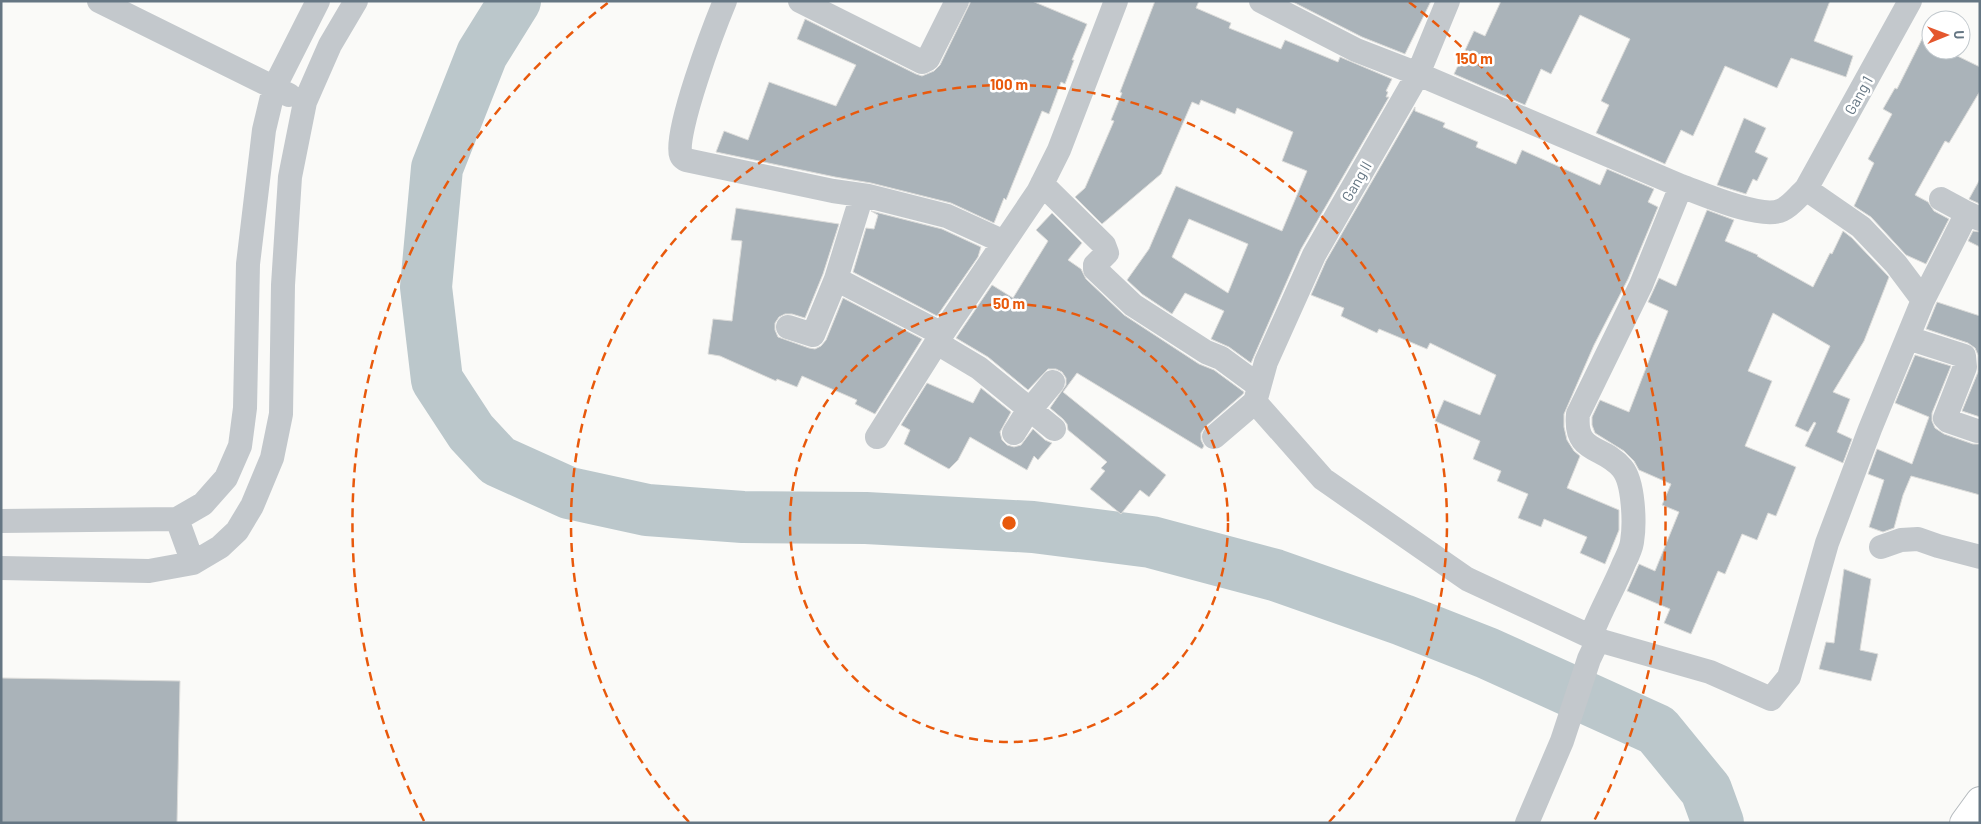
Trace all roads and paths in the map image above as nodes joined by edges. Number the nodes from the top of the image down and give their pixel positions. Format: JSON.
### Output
{"nodes":[{"id":1,"x":100,"y":1,"type":"edge"},
{"id":2,"x":318,"y":1,"type":"edge"},
{"id":3,"x":356,"y":1,"type":"edge"},
{"id":4,"x":725,"y":1,"type":"edge"},
{"id":5,"x":800,"y":1,"type":"edge"},
{"id":6,"x":957,"y":1,"type":"edge"},
{"id":7,"x":1116,"y":1,"type":"edge"},
{"id":8,"x":1261,"y":1,"type":"edge"},
{"id":9,"x":1448,"y":1,"type":"edge"},
{"id":10,"x":1910,"y":1,"type":"edge"},
{"id":11,"x":1418,"y":74,"type":"junction"},
{"id":12,"x":274,"y":88,"type":"junction"},
{"id":13,"x":305,"y":102,"type":"junction"},
{"id":14,"x":1042,"y":184,"type":"junction"},
{"id":15,"x":1681,"y":186,"type":"junction"},
{"id":16,"x":1806,"y":189,"type":"junction"},
{"id":17,"x":862,"y":195,"type":"junction"},
{"id":18,"x":1941,"y":199,"type":"dead end"},
{"id":19,"x":1974,"y":216,"type":"edge"},
{"id":20,"x":1004,"y":242,"type":"junction"},
{"id":21,"x":836,"y":279,"type":"junction"},
{"id":22,"x":1923,"y":300,"type":"junction"},
{"id":23,"x":788,"y":328,"type":"dead end"},
{"id":24,"x":1908,"y":338,"type":"junction"},
{"id":25,"x":939,"y":339,"type":"junction"},
{"id":26,"x":1053,"y":382,"type":"dead end"},
{"id":27,"x":1257,"y":394,"type":"junction"},
{"id":28,"x":1030,"y":411,"type":"junction"},
{"id":29,"x":1054,"y":428,"type":"dead end"},
{"id":30,"x":1977,"y":431,"type":"dead end"},
{"id":31,"x":1014,"y":433,"type":"dead end"},
{"id":32,"x":877,"y":437,"type":"dead end"},
{"id":33,"x":1214,"y":437,"type":"dead end"},
{"id":34,"x":177,"y":519,"type":"junction"},
{"id":35,"x":1,"y":521,"type":"edge"},
{"id":36,"x":1881,"y":547,"type":"dead end"},
{"id":37,"x":1980,"y":557,"type":"edge"},
{"id":38,"x":192,"y":563,"type":"junction"},
{"id":39,"x":1,"y":568,"type":"edge"},
{"id":40,"x":1592,"y":645,"type":"junction"},
{"id":41,"x":1980,"y":801,"type":"edge"},
{"id":42,"x":1527,"y":823,"type":"edge"},
{"id":43,"x":1964,"y":823,"type":"edge"}],
"edges":[{"from":1,"to":12,"type":"street"},
{"from":2,"to":12,"type":"street"},
{"from":3,"to":13,"type":"street"},
{"from":4,"to":17,"type":"street"},
{"from":5,"to":6,"type":"street"},
{"from":7,"to":14,"type":"street"},
{"from":8,"to":11,"type":"street","name":"Gang 1"},
{"from":9,"to":11,"type":"street","name":"Gang II"},
{"from":10,"to":16,"type":"street","name":"Gang 1"},
{"from":11,"to":15,"type":"street","name":"Gang 1"},
{"from":11,"to":27,"type":"street","name":"Gang II"},
{"from":12,"to":13,"type":"street"},
{"from":12,"to":34,"type":"street"},
{"from":13,"to":38,"type":"street"},
{"from":14,"to":20,"type":"street"},
{"from":14,"to":27,"type":"street"},
{"from":15,"to":16,"type":"street","name":"Gang 1"},
{"from":15,"to":40,"type":"street"},
{"from":16,"to":22,"type":"street"},
{"from":17,"to":20,"type":"street"},
{"from":17,"to":21,"type":"street"},
{"from":18,"to":19,"type":"street"},
{"from":19,"to":22,"type":"street"},
{"from":20,"to":25,"type":"street"},
{"from":21,"to":23,"type":"street"},
{"from":21,"to":25,"type":"street"},
{"from":22,"to":24,"type":"street"},
{"from":24,"to":30,"type":"street"},
{"from":24,"to":40,"type":"street"},
{"from":25,"to":28,"type":"street"},
{"from":25,"to":32,"type":"street"},
{"from":26,"to":28,"type":"street"},
{"from":27,"to":33,"type":"street"},
{"from":27,"to":40,"type":"street"},
{"from":28,"to":29,"type":"street"},
{"from":28,"to":31,"type":"street"},
{"from":34,"to":35,"type":"street"},
{"from":34,"to":38,"type":"street"},
{"from":36,"to":37,"type":"street"},
{"from":38,"to":39,"type":"street"},
{"from":40,"to":42,"type":"street"},
{"from":41,"to":43,"type":"highway"}]}
